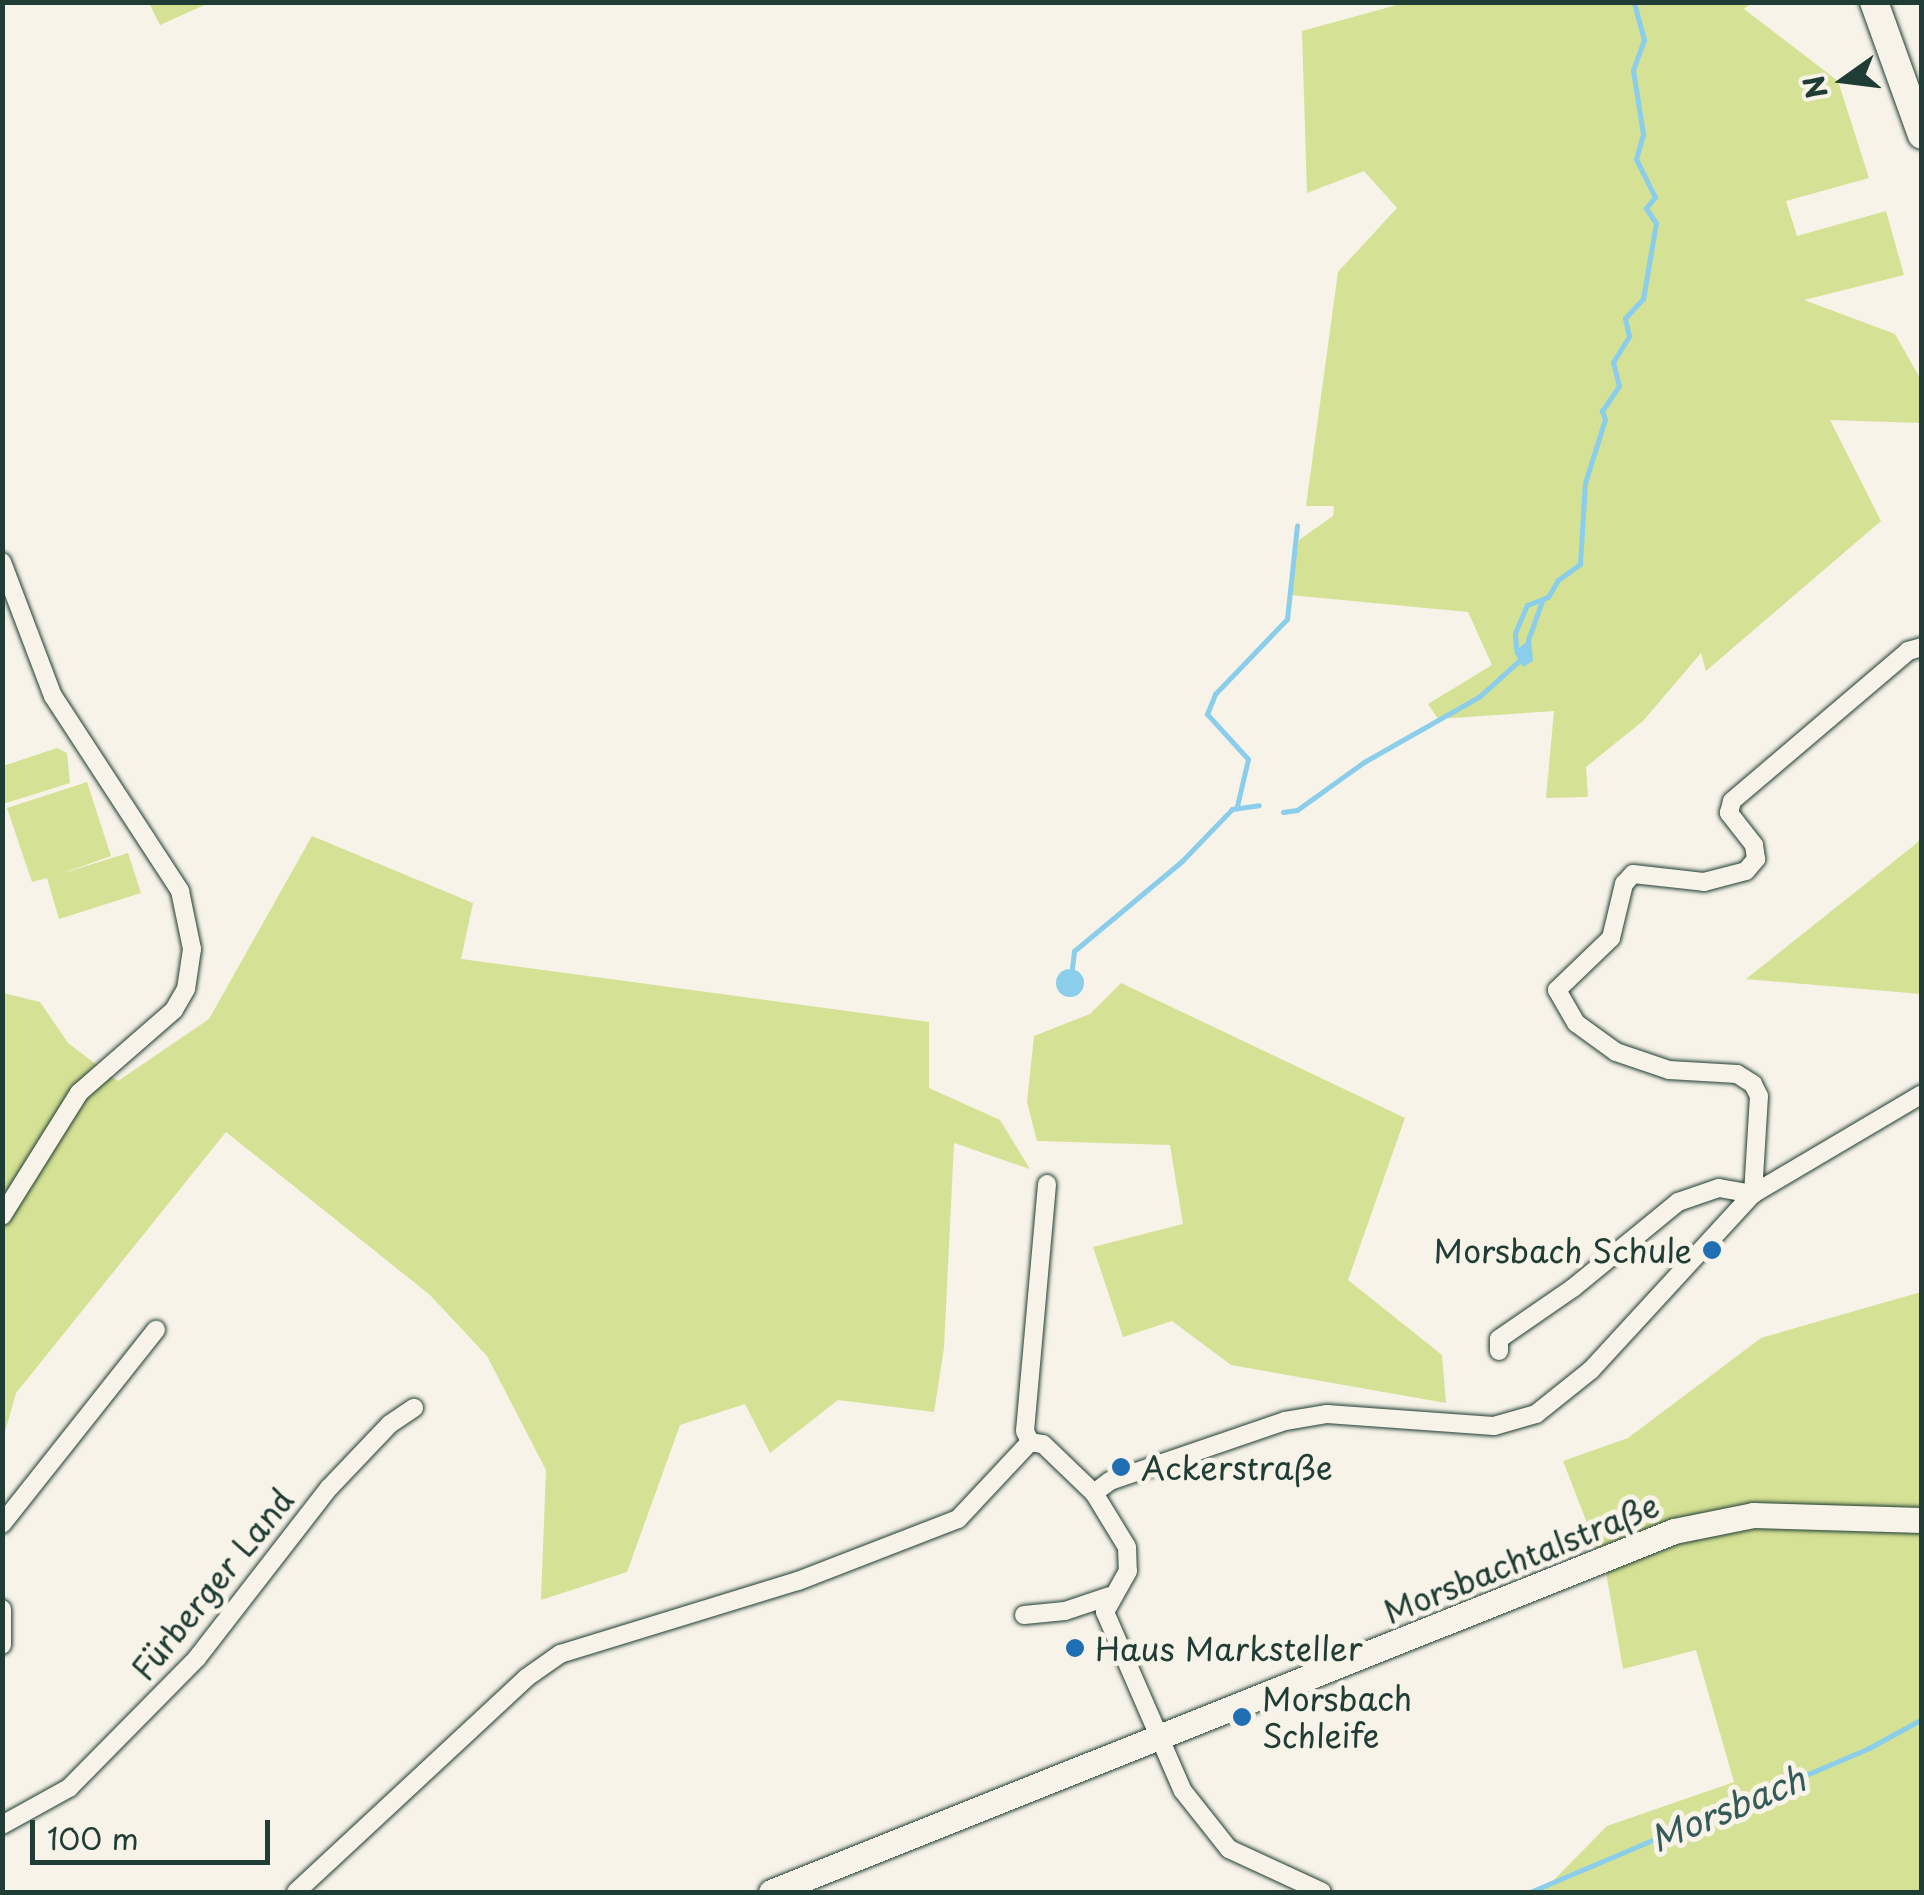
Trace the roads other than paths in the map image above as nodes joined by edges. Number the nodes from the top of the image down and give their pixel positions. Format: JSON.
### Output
{"nodes":[{"id":1,"x":1874,"y":2,"type":"edge"},
{"id":2,"x":1922,"y":135,"type":"edge"},
{"id":3,"x":2,"y":562,"type":"edge"},
{"id":4,"x":1922,"y":648,"type":"edge"},
{"id":5,"x":1922,"y":1094,"type":"edge"},
{"id":6,"x":1048,"y":1184,"type":"dead end"},
{"id":7,"x":1753,"y":1194,"type":"junction"},
{"id":8,"x":2,"y":1216,"type":"edge"},
{"id":9,"x":156,"y":1330,"type":"dead end"},
{"id":10,"x":1499,"y":1352,"type":"dead end"},
{"id":11,"x":414,"y":1408,"type":"dead end"},
{"id":12,"x":1030,"y":1442,"type":"junction"},
{"id":13,"x":1094,"y":1493,"type":"junction"},
{"id":14,"x":1922,"y":1520,"type":"edge"},
{"id":15,"x":2,"y":1524,"type":"edge"},
{"id":16,"x":1110,"y":1596,"type":"junction"},
{"id":17,"x":2,"y":1609,"type":"edge"},
{"id":18,"x":1024,"y":1615,"type":"dead end"},
{"id":19,"x":2,"y":1645,"type":"edge"},
{"id":20,"x":1159,"y":1738,"type":"junction"},
{"id":21,"x":2,"y":1826,"type":"edge"},
{"id":22,"x":296,"y":1892,"type":"edge"},
{"id":23,"x":771,"y":1892,"type":"edge"},
{"id":24,"x":1322,"y":1892,"type":"edge"}],
"edges":[{"from":1,"to":2,"type":"main road"},
{"from":3,"to":8,"type":"street"},
{"from":4,"to":7,"type":"street"},
{"from":5,"to":7,"type":"street"},
{"from":6,"to":12,"type":"street"},
{"from":7,"to":10,"type":"street"},
{"from":7,"to":13,"type":"street"},
{"from":9,"to":15,"type":"street"},
{"from":11,"to":21,"type":"street","name":"Fürberger Land"},
{"from":12,"to":13,"type":"street"},
{"from":12,"to":22,"type":"street"},
{"from":13,"to":16,"type":"street"},
{"from":14,"to":20,"type":"main road","name":"Morsbachtalstraße"},
{"from":16,"to":18,"type":"street"},
{"from":16,"to":20,"type":"street"},
{"from":17,"to":19,"type":"street"},
{"from":20,"to":23,"type":"main road","name":"Morsbachtalstraße"},
{"from":20,"to":24,"type":"street"}]}
